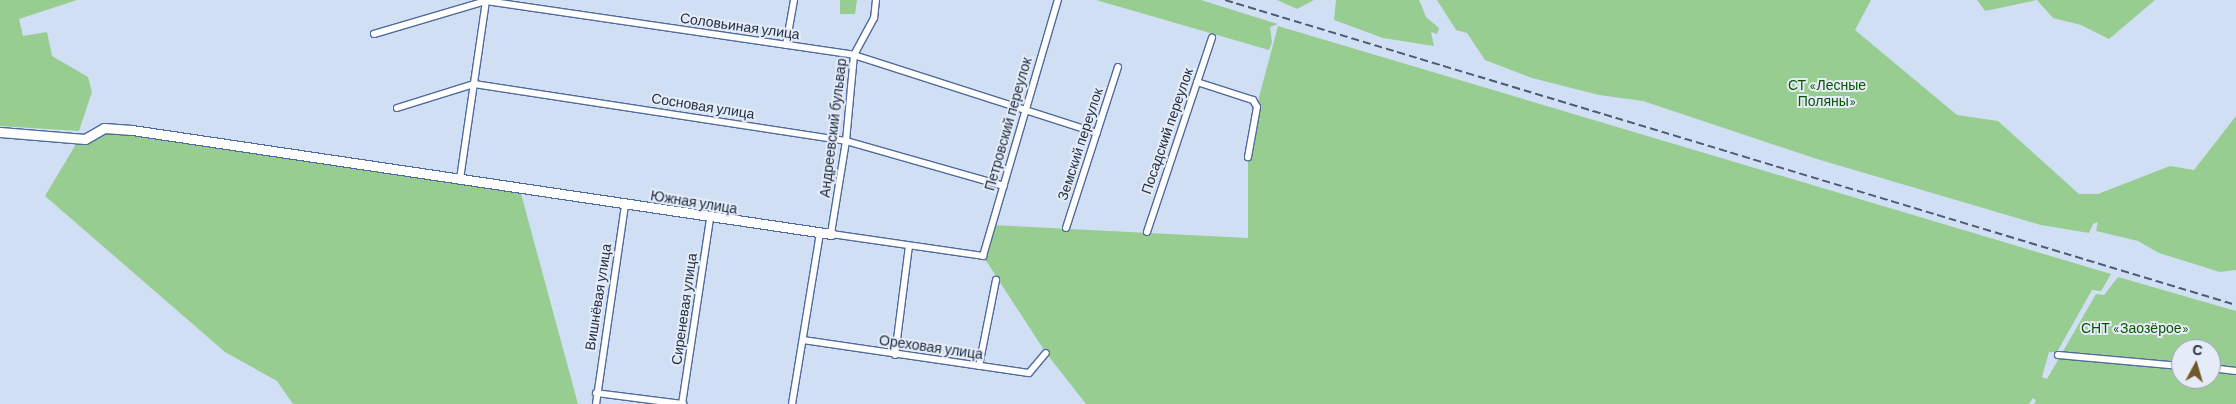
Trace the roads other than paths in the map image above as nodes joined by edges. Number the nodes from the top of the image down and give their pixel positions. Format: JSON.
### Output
{"nodes":[{"id":1,"x":486,"y":0,"type":"edge"},
{"id":2,"x":794,"y":0,"type":"edge"},
{"id":3,"x":876,"y":0,"type":"edge"},
{"id":4,"x":1058,"y":0,"type":"edge"},
{"id":5,"x":374,"y":34,"type":"dead end"},
{"id":6,"x":1212,"y":38,"type":"dead end"},
{"id":7,"x":786,"y":45,"type":"junction"},
{"id":8,"x":854,"y":55,"type":"junction"},
{"id":9,"x":1118,"y":67,"type":"dead end"},
{"id":10,"x":1197,"y":82,"type":"junction"},
{"id":11,"x":474,"y":84,"type":"junction"},
{"id":12,"x":397,"y":108,"type":"dead end"},
{"id":13,"x":1027,"y":109,"type":"junction"},
{"id":14,"x":0,"y":132,"type":"edge"},
{"id":15,"x":1096,"y":134,"type":"junction"},
{"id":16,"x":846,"y":141,"type":"junction"},
{"id":17,"x":1248,"y":157,"type":"dead end"},
{"id":18,"x":460,"y":179,"type":"junction"},
{"id":19,"x":1004,"y":186,"type":"junction"},
{"id":20,"x":625,"y":205,"type":"junction"},
{"id":21,"x":710,"y":218,"type":"junction"},
{"id":22,"x":1066,"y":228,"type":"dead end"},
{"id":23,"x":1147,"y":232,"type":"dead end"},
{"id":24,"x":820,"y":233,"type":"junction"},
{"id":25,"x":831,"y":234,"type":"junction"},
{"id":26,"x":909,"y":246,"type":"junction"},
{"id":27,"x":983,"y":256,"type":"joint"},
{"id":28,"x":996,"y":280,"type":"dead end"},
{"id":29,"x":803,"y":340,"type":"junction"},
{"id":30,"x":1046,"y":353,"type":"dead end"},
{"id":31,"x":895,"y":355,"type":"junction"},
{"id":32,"x":2058,"y":355,"type":"dead end"},
{"id":33,"x":2171,"y":365,"type":"edge"},
{"id":34,"x":979,"y":366,"type":"junction"},
{"id":35,"x":2221,"y":369,"type":"edge"},
{"id":36,"x":2236,"y":371,"type":"edge"},
{"id":37,"x":596,"y":393,"type":"junction"},
{"id":38,"x":596,"y":404,"type":"edge"},
{"id":39,"x":682,"y":404,"type":"edge"},
{"id":40,"x":792,"y":404,"type":"edge"}],
"edges":[{"from":1,"to":5,"type":"street","name":"Соловьиная улица"},
{"from":1,"to":7,"type":"street","name":"Соловьиная улица"},
{"from":1,"to":11,"type":"street"},
{"from":2,"to":7,"type":"street"},
{"from":3,"to":8,"type":"street","name":"Андреевский бульвар"},
{"from":4,"to":13,"type":"street","name":"Петровский переулок"},
{"from":6,"to":10,"type":"street","name":"Посадский переулок"},
{"from":7,"to":8,"type":"street","name":"Соловьиная улица"},
{"from":8,"to":13,"type":"street","name":"Соловьиная улица"},
{"from":8,"to":16,"type":"street","name":"Андреевский бульвар"},
{"from":9,"to":15,"type":"street","name":"Земский переулок"},
{"from":10,"to":17,"type":"street"},
{"from":10,"to":23,"type":"street","name":"Посадский переулок"},
{"from":11,"to":12,"type":"street","name":"Сосновая улица"},
{"from":11,"to":16,"type":"street","name":"Сосновая улица"},
{"from":11,"to":18,"type":"street"},
{"from":13,"to":15,"type":"street","name":"Соловьиная улица"},
{"from":13,"to":19,"type":"street","name":"Петровский переулок"},
{"from":14,"to":18,"type":"street","name":"Южная улица"},
{"from":15,"to":22,"type":"street","name":"Земский переулок"},
{"from":16,"to":19,"type":"street","name":"Сосновая улица"},
{"from":16,"to":25,"type":"street","name":"Андреевский бульвар"},
{"from":18,"to":20,"type":"street","name":"Южная улица"},
{"from":19,"to":27,"type":"street","name":"Петровский переулок"},
{"from":20,"to":21,"type":"street","name":"Южная улица"},
{"from":20,"to":37,"type":"street","name":"Вишнёвая улица"},
{"from":21,"to":24,"type":"street","name":"Южная улица"},
{"from":21,"to":39,"type":"street","name":"Сиреневая улица"},
{"from":24,"to":25,"type":"street","name":"Южная улица"},
{"from":24,"to":29,"type":"street"},
{"from":25,"to":26,"type":"street","name":"Южная улица"},
{"from":26,"to":27,"type":"street","name":"Южная улица"},
{"from":26,"to":31,"type":"street"},
{"from":28,"to":34,"type":"street"},
{"from":29,"to":31,"type":"street","name":"Ореховая улица"},
{"from":29,"to":40,"type":"street"},
{"from":30,"to":34,"type":"street","name":"Ореховая улица"},
{"from":31,"to":34,"type":"street","name":"Ореховая улица"},
{"from":32,"to":33,"type":"street"},
{"from":35,"to":36,"type":"street"},
{"from":37,"to":38,"type":"street","name":"Вишнёвая улица"},
{"from":37,"to":39,"type":"street"}]}
